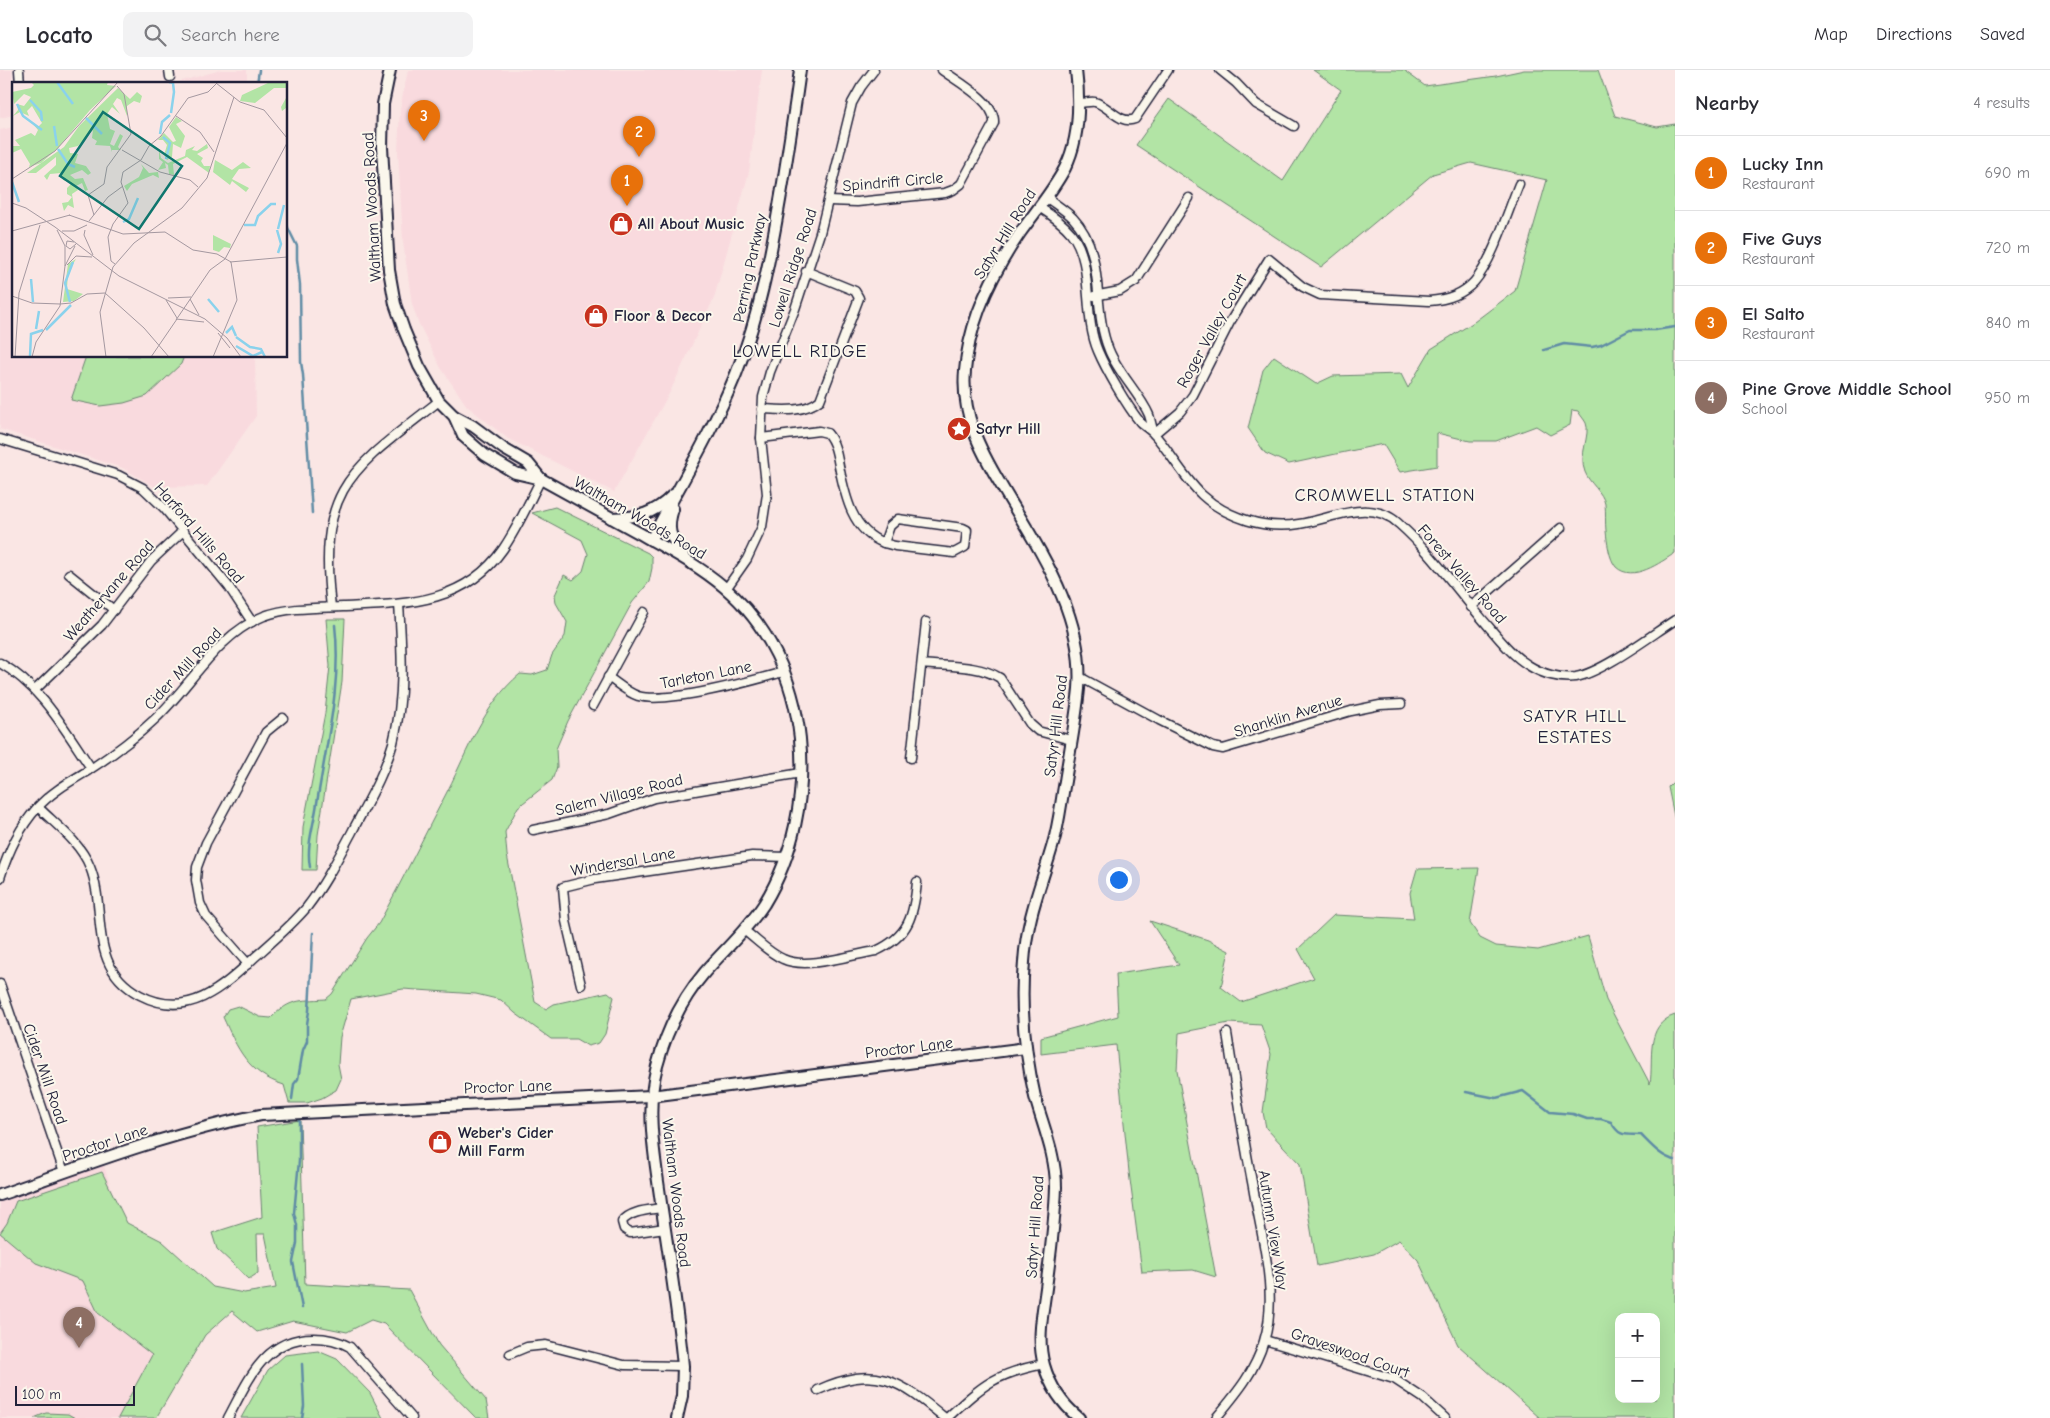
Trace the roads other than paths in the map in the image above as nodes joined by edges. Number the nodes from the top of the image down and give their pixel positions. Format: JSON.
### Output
{"nodes":[{"id":1,"x":390,"y":70,"type":"edge"},
{"id":2,"x":800,"y":70,"type":"edge"},
{"id":3,"x":874,"y":70,"type":"edge"},
{"id":4,"x":942,"y":70,"type":"edge"},
{"id":5,"x":1076,"y":70,"type":"edge"},
{"id":6,"x":1168,"y":70,"type":"edge"},
{"id":7,"x":1220,"y":70,"type":"edge"},
{"id":8,"x":1079,"y":103,"type":"junction"},
{"id":9,"x":1294,"y":126,"type":"dead end"},
{"id":10,"x":1518,"y":184,"type":"dead end"},
{"id":11,"x":1046,"y":197,"type":"junction"},
{"id":12,"x":1189,"y":198,"type":"dead end"},
{"id":13,"x":829,"y":201,"type":"junction"},
{"id":14,"x":1039,"y":207,"type":"junction"},
{"id":15,"x":806,"y":272,"type":"junction"},
{"id":16,"x":1098,"y":296,"type":"junction"},
{"id":17,"x":1087,"y":297,"type":"junction"},
{"id":18,"x":439,"y":401,"type":"junction"},
{"id":19,"x":762,"y":410,"type":"junction"},
{"id":20,"x":454,"y":416,"type":"junction"},
{"id":21,"x":1154,"y":434,"type":"junction"},
{"id":22,"x":761,"y":438,"type":"junction"},
{"id":23,"x":0,"y":439,"type":"edge"},
{"id":24,"x":541,"y":479,"type":"junction"},
{"id":25,"x":680,"y":487,"type":"junction"},
{"id":26,"x":611,"y":518,"type":"junction"},
{"id":27,"x":1561,"y":528,"type":"dead end"},
{"id":28,"x":183,"y":531,"type":"junction"},
{"id":29,"x":651,"y":540,"type":"junction"},
{"id":30,"x":884,"y":543,"type":"junction"},
{"id":31,"x":684,"y":557,"type":"junction"},
{"id":32,"x":69,"y":574,"type":"dead end"},
{"id":33,"x":726,"y":589,"type":"junction"},
{"id":34,"x":399,"y":604,"type":"junction"},
{"id":35,"x":331,"y":607,"type":"junction"},
{"id":36,"x":1471,"y":607,"type":"junction"},
{"id":37,"x":114,"y":610,"type":"junction"},
{"id":38,"x":644,"y":612,"type":"dead end"},
{"id":39,"x":1675,"y":620,"type":"edge"},
{"id":40,"x":252,"y":622,"type":"junction"},
{"id":41,"x":926,"y":622,"type":"dead end"},
{"id":42,"x":0,"y":663,"type":"edge"},
{"id":43,"x":922,"y":664,"type":"junction"},
{"id":44,"x":783,"y":672,"type":"junction"},
{"id":45,"x":608,"y":677,"type":"junction"},
{"id":46,"x":1080,"y":677,"type":"junction"},
{"id":47,"x":35,"y":690,"type":"junction"},
{"id":48,"x":1401,"y":704,"type":"dead end"},
{"id":49,"x":593,"y":706,"type":"dead end"},
{"id":50,"x":283,"y":718,"type":"dead end"},
{"id":51,"x":1071,"y":740,"type":"junction"},
{"id":52,"x":911,"y":758,"type":"dead end"},
{"id":53,"x":91,"y":768,"type":"junction"},
{"id":54,"x":801,"y":773,"type":"junction"},
{"id":55,"x":38,"y":807,"type":"junction"},
{"id":56,"x":533,"y":830,"type":"dead end"},
{"id":57,"x":787,"y":857,"type":"junction"},
{"id":58,"x":0,"y":878,"type":"edge"},
{"id":59,"x":917,"y":882,"type":"dead end"},
{"id":60,"x":745,"y":931,"type":"junction"},
{"id":61,"x":248,"y":964,"type":"junction"},
{"id":62,"x":0,"y":984,"type":"edge"},
{"id":63,"x":581,"y":985,"type":"dead end"},
{"id":64,"x":8,"y":1007,"type":"junction"},
{"id":65,"x":0,"y":1010,"type":"edge"},
{"id":66,"x":1227,"y":1033,"type":"dead end"},
{"id":67,"x":1026,"y":1048,"type":"junction"},
{"id":68,"x":651,"y":1096,"type":"junction"},
{"id":69,"x":64,"y":1172,"type":"junction"},
{"id":70,"x":0,"y":1195,"type":"edge"},
{"id":71,"x":662,"y":1208,"type":"junction"},
{"id":72,"x":665,"y":1228,"type":"junction"},
{"id":73,"x":1265,"y":1340,"type":"junction"},
{"id":74,"x":510,"y":1354,"type":"dead end"},
{"id":75,"x":1044,"y":1364,"type":"junction"},
{"id":76,"x":683,"y":1366,"type":"junction"},
{"id":77,"x":818,"y":1390,"type":"dead end"},
{"id":78,"x":228,"y":1418,"type":"edge"},
{"id":79,"x":412,"y":1418,"type":"edge"},
{"id":80,"x":677,"y":1418,"type":"edge"},
{"id":81,"x":946,"y":1418,"type":"edge"},
{"id":82,"x":1079,"y":1418,"type":"edge"},
{"id":83,"x":1216,"y":1418,"type":"edge"},
{"id":84,"x":1445,"y":1418,"type":"edge"}],
"edges":[{"from":1,"to":18,"type":"street","name":"Waltham Woods Road"},
{"from":2,"to":25,"type":"street","name":"Perring Parkway"},
{"from":3,"to":13,"type":"street","name":"Lowell Ridge Road"},
{"from":4,"to":13,"type":"street","name":"Spindrift Circle"},
{"from":5,"to":8,"type":"street","name":"Satyr Hill Road"},
{"from":6,"to":8,"type":"street"},
{"from":7,"to":9,"type":"street"},
{"from":8,"to":11,"type":"street","name":"Satyr Hill Road"},
{"from":10,"to":21,"type":"street","name":"Roger Valley Court"},
{"from":11,"to":14,"type":"street","name":"Satyr Hill Road"},
{"from":11,"to":16,"type":"street","name":"Forest Valley Road"},
{"from":12,"to":16,"type":"street"},
{"from":13,"to":15,"type":"street","name":"Lowell Ridge Road"},
{"from":14,"to":17,"type":"street","name":"Forest Valley Road"},
{"from":14,"to":46,"type":"street","name":"Satyr Hill Road"},
{"from":15,"to":19,"type":"street","name":"Lowell Ridge Road"},
{"from":15,"to":19,"type":"street"},
{"from":16,"to":17,"type":"street"},
{"from":16,"to":21,"type":"street","name":"Forest Valley Road"},
{"from":17,"to":21,"type":"street","name":"Forest Valley Road"},
{"from":18,"to":20,"type":"street","name":"Waltham Woods Road"},
{"from":18,"to":35,"type":"street"},
{"from":19,"to":22,"type":"street","name":"Lowell Ridge Road"},
{"from":20,"to":24,"type":"street","name":"Waltham Woods Road"},
{"from":20,"to":24,"type":"street","name":"Waltham Woods Road"},
{"from":21,"to":36,"type":"street","name":"Forest Valley Road"},
{"from":22,"to":30,"type":"street"},
{"from":22,"to":33,"type":"street","name":"Lowell Ridge Road"},
{"from":23,"to":28,"type":"street","name":"Harford Hills Road"},
{"from":24,"to":26,"type":"street","name":"Waltham Woods Road"},
{"from":24,"to":34,"type":"street","name":"Cider Mill Road"},
{"from":25,"to":26,"type":"street"},
{"from":25,"to":29,"type":"street","name":"Perring Parkway"},
{"from":25,"to":31,"type":"street"},
{"from":26,"to":29,"type":"street","name":"Waltham Woods Road"},
{"from":27,"to":36,"type":"street"},
{"from":28,"to":37,"type":"street","name":"Weathervane Road"},
{"from":28,"to":40,"type":"street","name":"Harford Hills Road"},
{"from":29,"to":31,"type":"street","name":"Waltham Woods Road"},
{"from":30,"to":30,"type":"street"},
{"from":31,"to":33,"type":"street","name":"Waltham Woods Road"},
{"from":32,"to":37,"type":"street"},
{"from":33,"to":44,"type":"street","name":"Waltham Woods Road"},
{"from":34,"to":35,"type":"street","name":"Cider Mill Road"},
{"from":34,"to":61,"type":"street"},
{"from":35,"to":40,"type":"street","name":"Cider Mill Road"},
{"from":36,"to":39,"type":"street","name":"Forest Valley Road"},
{"from":37,"to":47,"type":"street","name":"Weathervane Road"},
{"from":38,"to":45,"type":"street"},
{"from":40,"to":53,"type":"street","name":"Cider Mill Road"},
{"from":41,"to":43,"type":"street"},
{"from":42,"to":47,"type":"street"},
{"from":43,"to":51,"type":"street"},
{"from":43,"to":52,"type":"street"},
{"from":44,"to":45,"type":"street","name":"Tarleton Lane"},
{"from":44,"to":54,"type":"street","name":"Waltham Woods Road"},
{"from":45,"to":49,"type":"street"},
{"from":46,"to":48,"type":"street","name":"Shanklin Avenue"},
{"from":46,"to":51,"type":"street","name":"Satyr Hill Road"},
{"from":47,"to":53,"type":"street"},
{"from":50,"to":61,"type":"street"},
{"from":51,"to":67,"type":"street","name":"Satyr Hill Road"},
{"from":53,"to":55,"type":"street","name":"Cider Mill Road"},
{"from":54,"to":56,"type":"street","name":"Salem Village Road"},
{"from":54,"to":57,"type":"street","name":"Waltham Woods Road"},
{"from":55,"to":58,"type":"street","name":"Cider Mill Road"},
{"from":55,"to":61,"type":"street"},
{"from":57,"to":60,"type":"street","name":"Waltham Woods Road"},
{"from":57,"to":63,"type":"street","name":"Windersal Lane"},
{"from":59,"to":60,"type":"street"},
{"from":60,"to":68,"type":"street","name":"Waltham Woods Road"},
{"from":62,"to":64,"type":"street","name":"Cider Mill Road"},
{"from":64,"to":65,"type":"street"},
{"from":64,"to":69,"type":"street","name":"Cider Mill Road"},
{"from":66,"to":73,"type":"street","name":"Autumn View Way"},
{"from":67,"to":68,"type":"street","name":"Proctor Lane"},
{"from":67,"to":75,"type":"street","name":"Satyr Hill Road"},
{"from":68,"to":69,"type":"street","name":"Proctor Lane"},
{"from":68,"to":71,"type":"street","name":"Waltham Woods Road"},
{"from":69,"to":70,"type":"street","name":"Proctor Lane"},
{"from":71,"to":72,"type":"street","name":"Waltham Woods Road"},
{"from":71,"to":72,"type":"street"},
{"from":72,"to":76,"type":"street","name":"Waltham Woods Road"},
{"from":73,"to":83,"type":"street","name":"Autumn View Way"},
{"from":73,"to":84,"type":"street","name":"Graveswood Court"},
{"from":74,"to":76,"type":"street"},
{"from":75,"to":81,"type":"street"},
{"from":75,"to":82,"type":"street","name":"Satyr Hill Road"},
{"from":76,"to":80,"type":"street","name":"Waltham Woods Road"},
{"from":77,"to":81,"type":"street"},
{"from":78,"to":79,"type":"street"}]}
